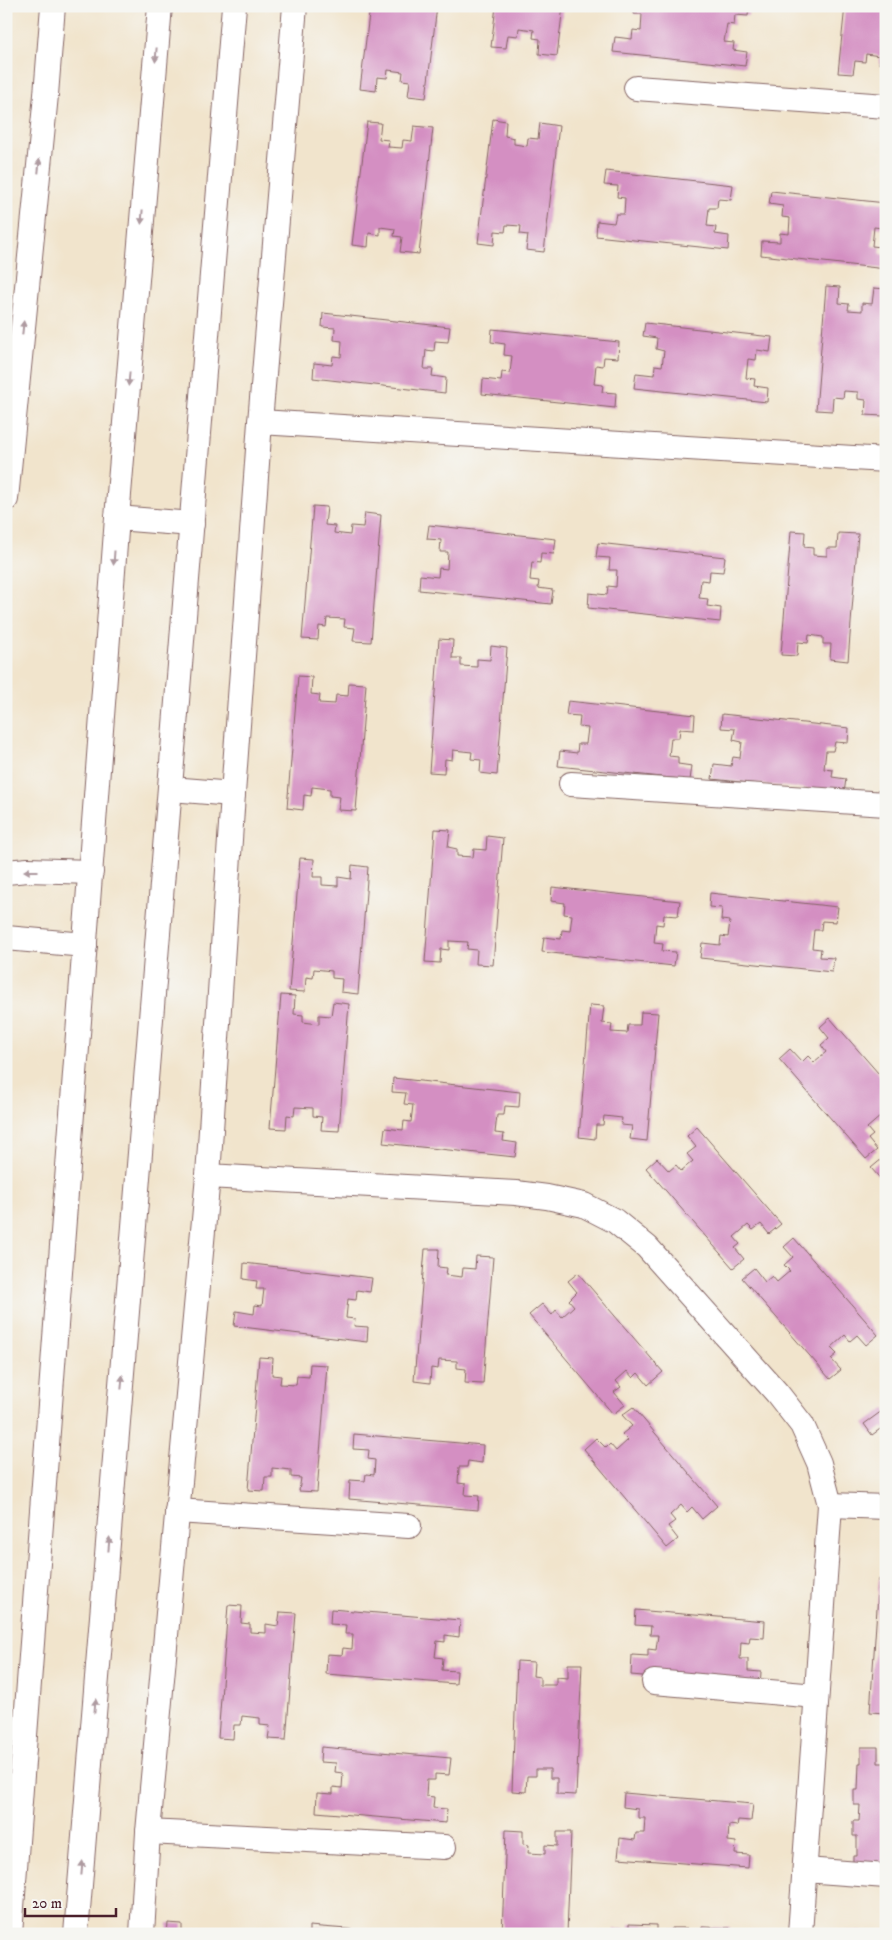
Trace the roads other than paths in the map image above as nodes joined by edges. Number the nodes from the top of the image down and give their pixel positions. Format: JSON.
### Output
{"nodes":[{"id":1,"x":53,"y":6,"type":"edge"},
{"id":2,"x":160,"y":6,"type":"edge"},
{"id":3,"x":234,"y":6,"type":"edge"},
{"id":4,"x":296,"y":6,"type":"edge"},
{"id":5,"x":636,"y":88,"type":"dead end"},
{"id":6,"x":886,"y":106,"type":"edge"},
{"id":7,"x":260,"y":422,"type":"junction"},
{"id":8,"x":886,"y":460,"type":"edge"},
{"id":9,"x":6,"y":498,"type":"edge"},
{"id":10,"x":117,"y":518,"type":"junction"},
{"id":11,"x":192,"y":524,"type":"junction"},
{"id":12,"x":571,"y":784,"type":"dead end"},
{"id":13,"x":171,"y":789,"type":"junction"},
{"id":14,"x":233,"y":794,"type":"junction"},
{"id":15,"x":886,"y":804,"type":"edge"},
{"id":16,"x":6,"y":872,"type":"edge"},
{"id":17,"x":91,"y":872,"type":"junction"},
{"id":18,"x":6,"y":938,"type":"edge"},
{"id":19,"x":85,"y":945,"type":"junction"},
{"id":20,"x":208,"y":1176,"type":"junction"},
{"id":21,"x":830,"y":1505,"type":"junction"},
{"id":22,"x":886,"y":1507,"type":"edge"},
{"id":23,"x":177,"y":1510,"type":"junction"},
{"id":24,"x":409,"y":1526,"type":"dead end"},
{"id":25,"x":654,"y":1682,"type":"dead end"},
{"id":26,"x":816,"y":1696,"type":"junction"},
{"id":27,"x":148,"y":1832,"type":"junction"},
{"id":28,"x":444,"y":1847,"type":"dead end"},
{"id":29,"x":805,"y":1870,"type":"junction"},
{"id":30,"x":886,"y":1876,"type":"edge"},
{"id":31,"x":10,"y":1934,"type":"edge"},
{"id":32,"x":76,"y":1934,"type":"edge"},
{"id":33,"x":142,"y":1934,"type":"edge"},
{"id":34,"x":800,"y":1934,"type":"edge"}],
"edges":[{"from":9,"to":1,"type":"street","one_way":true},
{"from":2,"to":10,"type":"street","one_way":true},
{"from":3,"to":11,"type":"street"},
{"from":4,"to":7,"type":"street"},
{"from":5,"to":6,"type":"street"},
{"from":7,"to":8,"type":"street"},
{"from":7,"to":14,"type":"street"},
{"from":10,"to":11,"type":"street"},
{"from":10,"to":17,"type":"street","one_way":true},
{"from":11,"to":13,"type":"street"},
{"from":12,"to":15,"type":"street"},
{"from":13,"to":14,"type":"street"},
{"from":32,"to":13,"type":"street","one_way":true},
{"from":14,"to":20,"type":"street"},
{"from":17,"to":16,"type":"street","one_way":true},
{"from":17,"to":19,"type":"street"},
{"from":18,"to":19,"type":"street"},
{"from":19,"to":31,"type":"street"},
{"from":20,"to":21,"type":"street"},
{"from":20,"to":23,"type":"street"},
{"from":21,"to":22,"type":"street"},
{"from":21,"to":26,"type":"street"},
{"from":23,"to":24,"type":"street"},
{"from":23,"to":27,"type":"street"},
{"from":25,"to":26,"type":"street"},
{"from":26,"to":29,"type":"street"},
{"from":27,"to":28,"type":"street"},
{"from":27,"to":33,"type":"street"},
{"from":29,"to":30,"type":"street"},
{"from":29,"to":34,"type":"street"}]}
